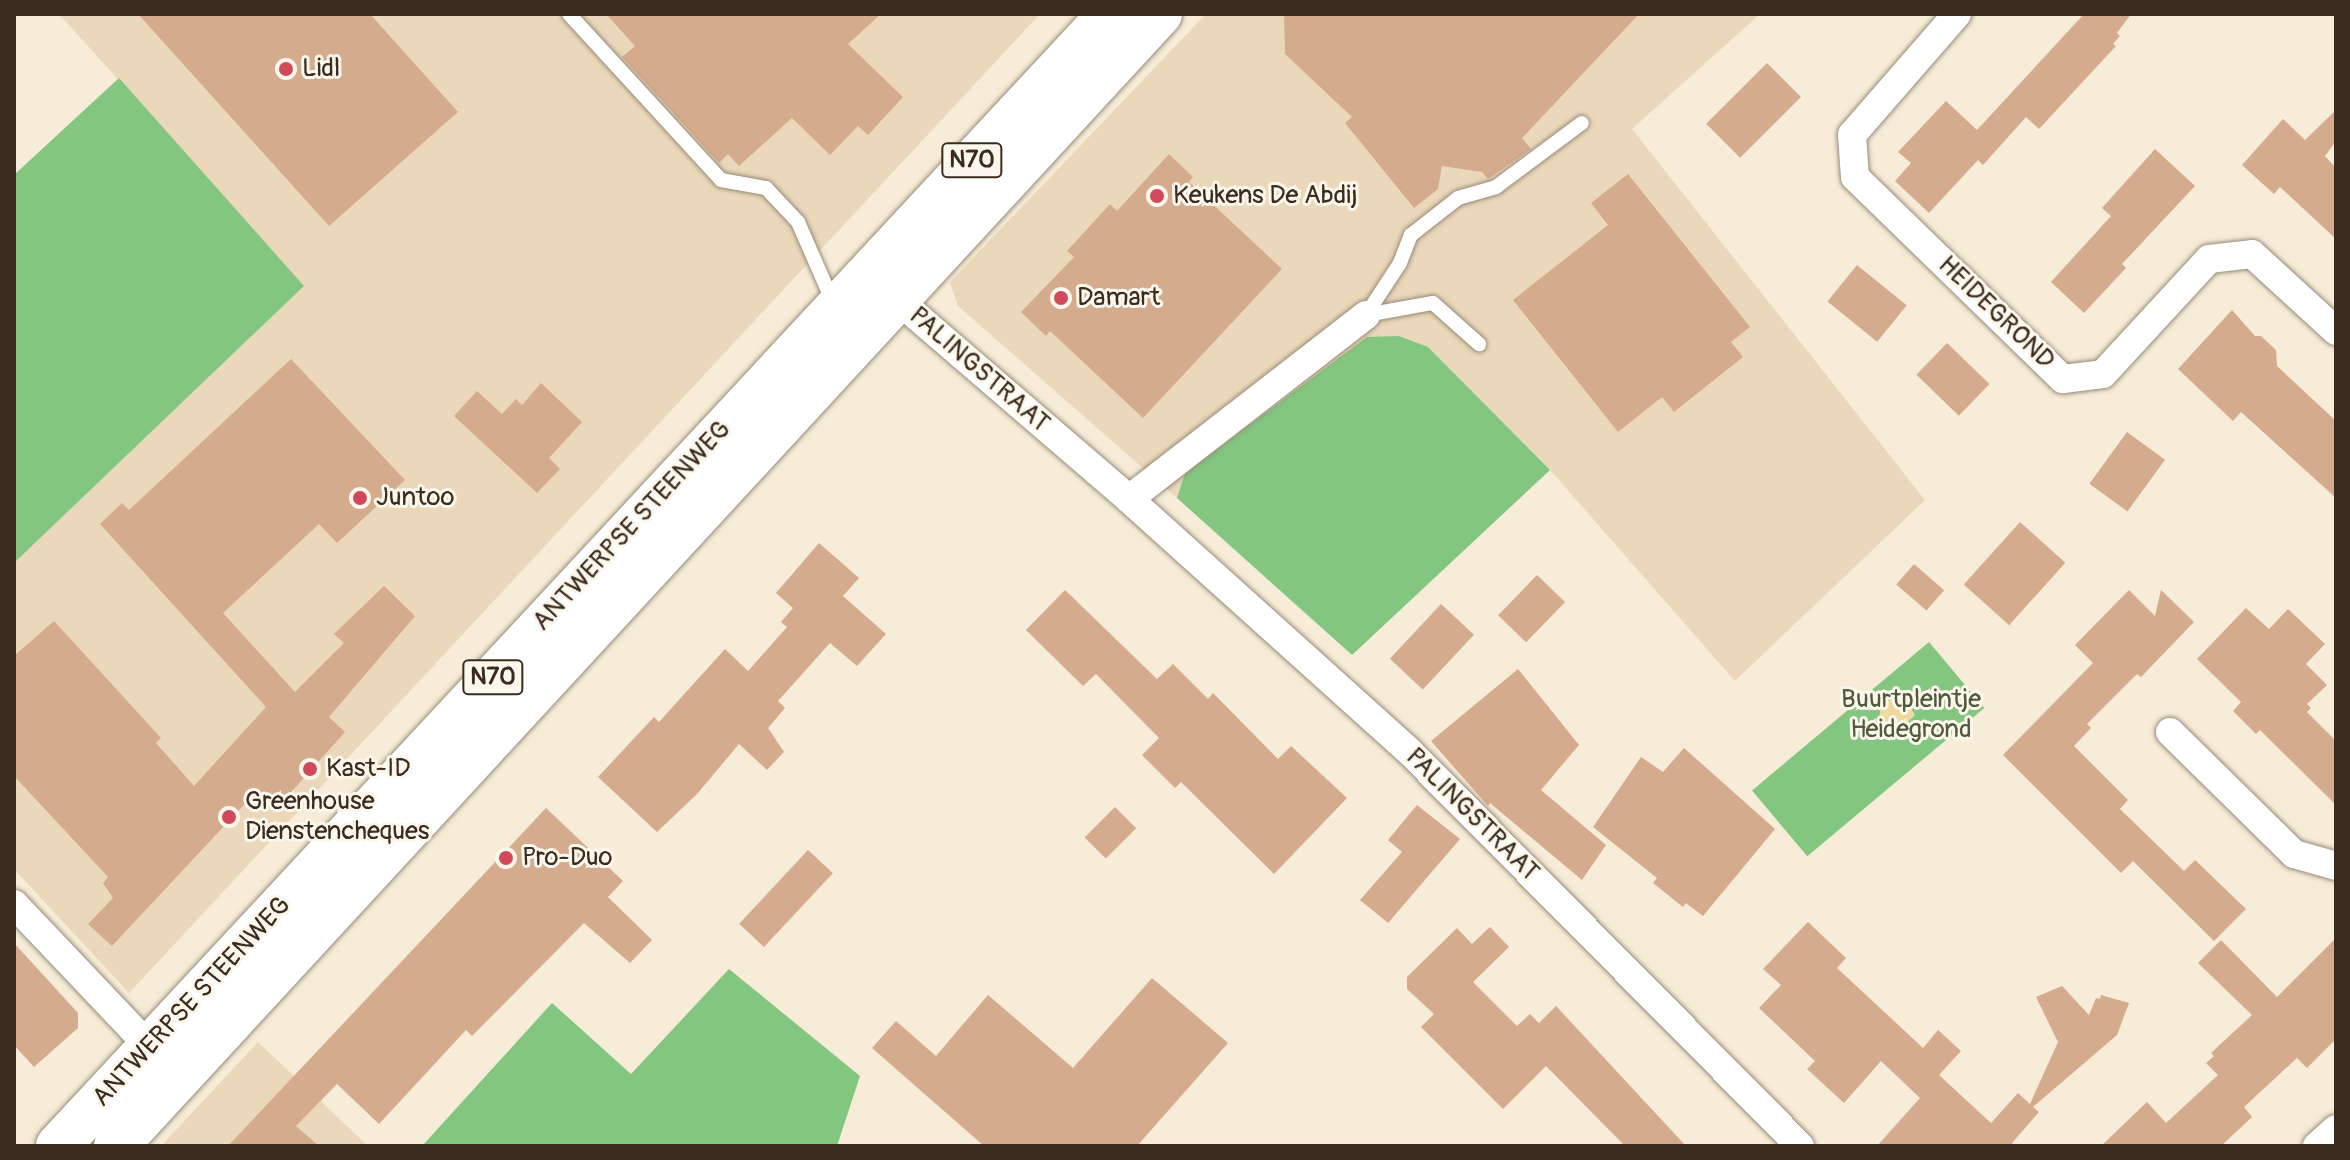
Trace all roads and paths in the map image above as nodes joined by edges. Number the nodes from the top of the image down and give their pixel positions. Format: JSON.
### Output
{"nodes":[{"id":1,"x":569,"y":14,"type":"edge"},
{"id":2,"x":1110,"y":14,"type":"edge"},
{"id":3,"x":1160,"y":14,"type":"edge"},
{"id":4,"x":1957,"y":14,"type":"edge"},
{"id":5,"x":1582,"y":123,"type":"dead end"},
{"id":6,"x":881,"y":285,"type":"junction"},
{"id":7,"x":835,"y":306,"type":"junction"},
{"id":8,"x":1366,"y":315,"type":"junction"},
{"id":9,"x":2336,"y":331,"type":"edge"},
{"id":10,"x":1479,"y":344,"type":"dead end"},
{"id":11,"x":1129,"y":499,"type":"junction"},
{"id":12,"x":2170,"y":732,"type":"dead end"},
{"id":13,"x":2336,"y":866,"type":"edge"},
{"id":14,"x":14,"y":904,"type":"edge"},
{"id":15,"x":165,"y":1062,"type":"junction"},
{"id":16,"x":2336,"y":1129,"type":"edge"},
{"id":17,"x":58,"y":1146,"type":"edge"},
{"id":18,"x":116,"y":1146,"type":"edge"},
{"id":19,"x":1800,"y":1146,"type":"edge"},
{"id":20,"x":2317,"y":1146,"type":"edge"}],
"edges":[{"from":1,"to":7,"type":"lane"},
{"from":2,"to":6,"type":"main road","name":"ANTWERPSE STEENWEG","number":"N70"},
{"from":3,"to":6,"type":"main road","name":"ANTWERPSE STEENWEG","number":"N70"},
{"from":4,"to":9,"type":"street","name":"HEIDEGROND"},
{"from":5,"to":8,"type":"lane"},
{"from":6,"to":7,"type":"main road","name":"ANTWERPSE STEENWEG","number":"N70"},
{"from":6,"to":11,"type":"street","name":"PALINGSTRAAT"},
{"from":6,"to":15,"type":"main road","name":"ANTWERPSE STEENWEG","number":"N70"},
{"from":7,"to":15,"type":"main road","name":"ANTWERPSE STEENWEG","number":"N70"},
{"from":8,"to":10,"type":"lane"},
{"from":8,"to":11,"type":"street"},
{"from":11,"to":19,"type":"street","name":"PALINGSTRAAT"},
{"from":12,"to":13,"type":"street"},
{"from":14,"to":15,"type":"street"},
{"from":15,"to":17,"type":"main road","name":"ANTWERPSE STEENWEG","number":"N70"},
{"from":15,"to":18,"type":"main road","name":"ANTWERPSE STEENWEG","number":"N70"},
{"from":16,"to":20,"type":"street"}]}
